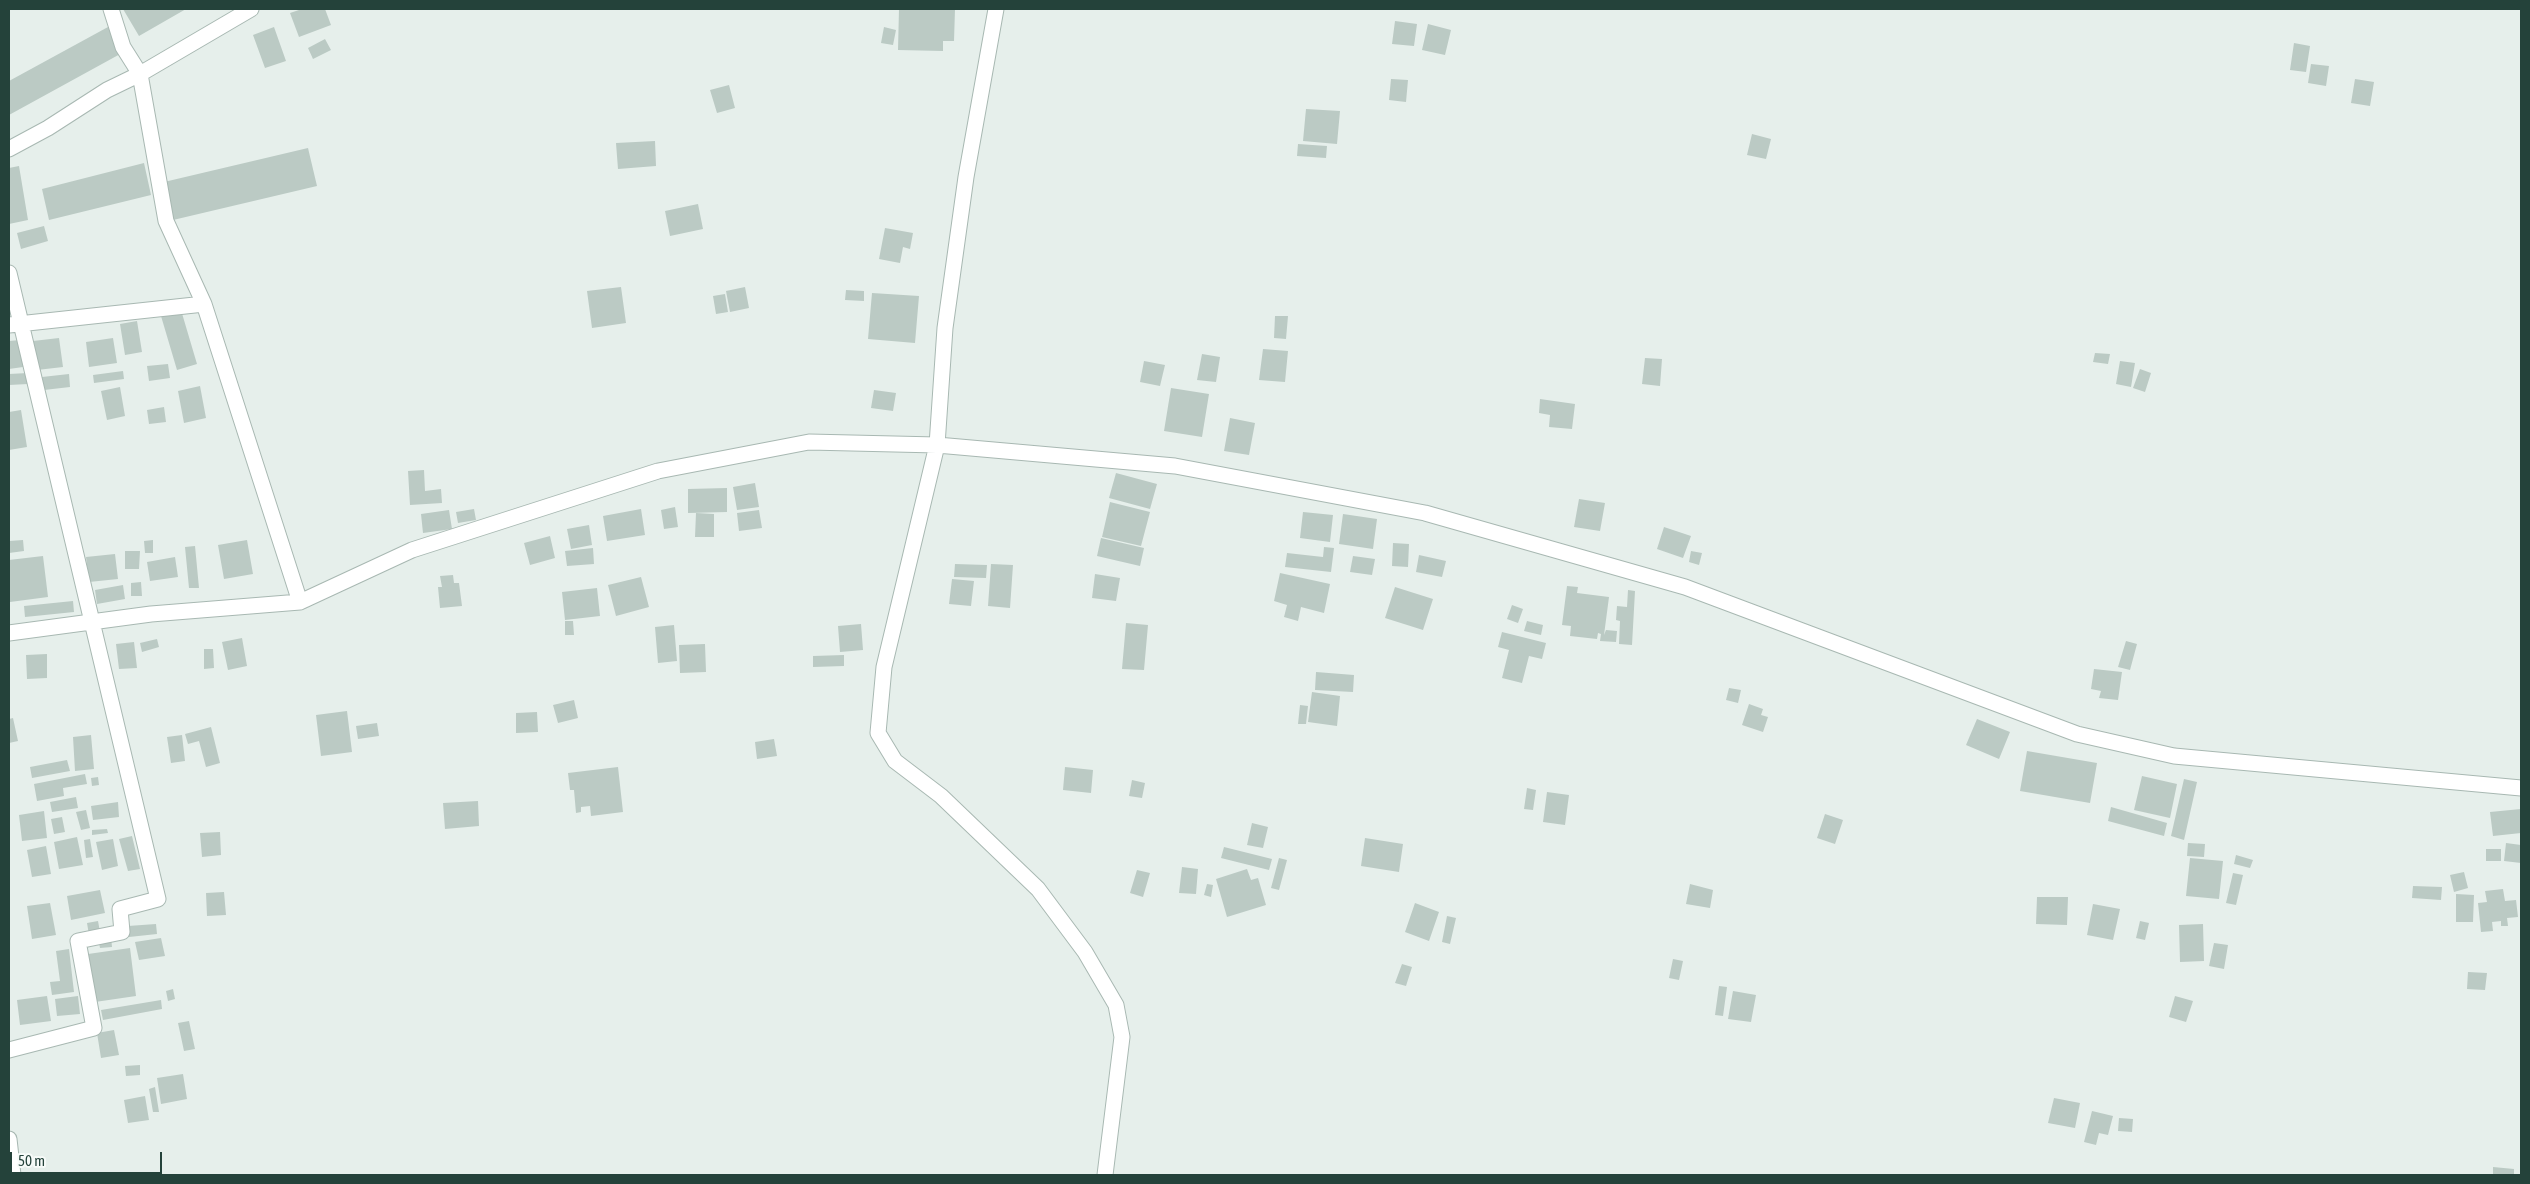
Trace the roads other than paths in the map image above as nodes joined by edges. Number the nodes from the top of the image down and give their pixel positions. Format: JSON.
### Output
{"nodes":[{"id":1,"x":110,"y":9,"type":"edge"},
{"id":2,"x":251,"y":9,"type":"edge"},
{"id":3,"x":996,"y":9,"type":"edge"},
{"id":4,"x":140,"y":74,"type":"junction"},
{"id":5,"x":9,"y":148,"type":"edge"},
{"id":6,"x":9,"y":273,"type":"edge"},
{"id":7,"x":204,"y":304,"type":"junction"},
{"id":8,"x":15,"y":324,"type":"edge"},
{"id":9,"x":936,"y":445,"type":"junction"},
{"id":10,"x":300,"y":602,"type":"junction"},
{"id":11,"x":91,"y":623,"type":"junction"},
{"id":12,"x":9,"y":632,"type":"edge"},
{"id":13,"x":2521,"y":788,"type":"edge"},
{"id":14,"x":9,"y":1050,"type":"edge"},
{"id":15,"x":9,"y":1139,"type":"edge"},
{"id":16,"x":13,"y":1175,"type":"edge"},
{"id":17,"x":1105,"y":1175,"type":"edge"}],
"edges":[{"from":1,"to":4,"type":"street"},
{"from":2,"to":4,"type":"street"},
{"from":3,"to":9,"type":"street"},
{"from":4,"to":5,"type":"street"},
{"from":4,"to":7,"type":"street"},
{"from":6,"to":8,"type":"street"},
{"from":7,"to":8,"type":"street"},
{"from":7,"to":10,"type":"street"},
{"from":8,"to":11,"type":"street"},
{"from":9,"to":10,"type":"street"},
{"from":9,"to":13,"type":"street"},
{"from":9,"to":17,"type":"street"},
{"from":10,"to":11,"type":"street"},
{"from":11,"to":12,"type":"street"},
{"from":11,"to":14,"type":"street"},
{"from":15,"to":16,"type":"street"}]}
